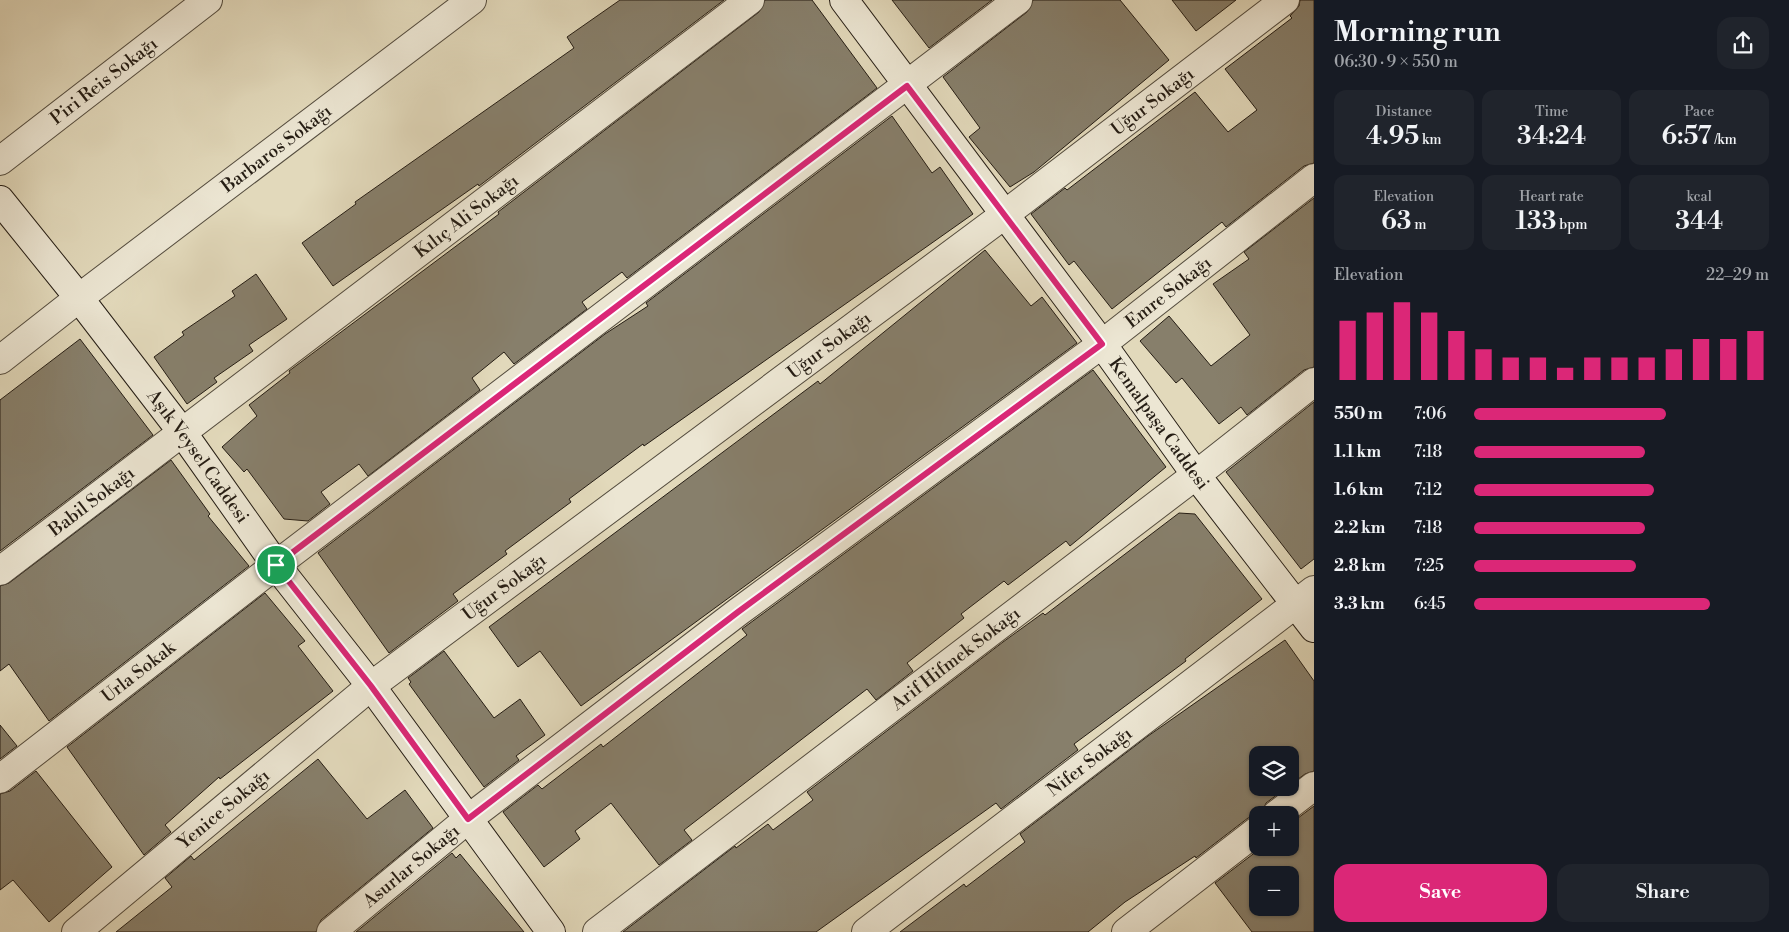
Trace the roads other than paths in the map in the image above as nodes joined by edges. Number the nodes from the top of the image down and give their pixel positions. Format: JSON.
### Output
{"nodes":[{"id":1,"x":208,"y":0,"type":"edge"},
{"id":2,"x":472,"y":0,"type":"edge"},
{"id":3,"x":750,"y":0,"type":"edge"},
{"id":4,"x":844,"y":0,"type":"edge"},
{"id":5,"x":1018,"y":0,"type":"edge"},
{"id":6,"x":1285,"y":0,"type":"edge"},
{"id":7,"x":907,"y":86,"type":"junction"},
{"id":8,"x":0,"y":161,"type":"edge"},
{"id":9,"x":1314,"y":178,"type":"edge"},
{"id":10,"x":0,"y":200,"type":"edge"},
{"id":11,"x":1004,"y":214,"type":"junction"},
{"id":12,"x":79,"y":298,"type":"junction"},
{"id":13,"x":1102,"y":344,"type":"junction"},
{"id":14,"x":0,"y":360,"type":"edge"},
{"id":15,"x":1314,"y":382,"type":"edge"},
{"id":16,"x":182,"y":432,"type":"junction"},
{"id":17,"x":1196,"y":475,"type":"junction"},
{"id":18,"x":276,"y":565,"type":"junction"},
{"id":19,"x":0,"y":571,"type":"edge"},
{"id":20,"x":1305,"y":598,"type":"edge"},
{"id":21,"x":1314,"y":628,"type":"edge"},
{"id":22,"x":371,"y":686,"type":"junction"},
{"id":23,"x":0,"y":779,"type":"edge"},
{"id":24,"x":1314,"y":786,"type":"edge"},
{"id":25,"x":1288,"y":806,"type":"edge"},
{"id":26,"x":468,"y":819,"type":"junction"},
{"id":27,"x":1249,"y":837,"type":"edge"},
{"id":28,"x":76,"y":932,"type":"edge"},
{"id":29,"x":331,"y":932,"type":"edge"},
{"id":30,"x":551,"y":932,"type":"edge"},
{"id":31,"x":597,"y":932,"type":"edge"},
{"id":32,"x":866,"y":932,"type":"edge"},
{"id":33,"x":1126,"y":932,"type":"edge"}],
"edges":[{"from":1,"to":8,"type":"street","name":"Piri Reis Sokağı"},
{"from":2,"to":12,"type":"street","name":"Barbaros Sokağı"},
{"from":3,"to":16,"type":"street","name":"Kılıç Ali Sokağı"},
{"from":4,"to":7,"type":"street","name":"Kemalpaşa Caddesi"},
{"from":5,"to":7,"type":"street","name":"Urla Sokak"},
{"from":6,"to":11,"type":"street","name":"Uğur Sokağı"},
{"from":7,"to":11,"type":"street","name":"Kemalpaşa Caddesi"},
{"from":7,"to":18,"type":"street","name":"Urla Sokak"},
{"from":9,"to":13,"type":"street","name":"Emre Sokağı"},
{"from":10,"to":12,"type":"street","name":"Aşık Veysel Caddesi"},
{"from":11,"to":13,"type":"street","name":"Kemalpaşa Caddesi"},
{"from":11,"to":22,"type":"street","name":"Uğur Sokağı"},
{"from":12,"to":14,"type":"street","name":"Barbaros Sokağı"},
{"from":12,"to":16,"type":"street","name":"Aşık Veysel Caddesi"},
{"from":13,"to":17,"type":"street","name":"Kemalpaşa Caddesi"},
{"from":13,"to":26,"type":"street","name":"Emre Sokağı"},
{"from":15,"to":17,"type":"street","name":"Arif Hifmek Sokağı"},
{"from":16,"to":18,"type":"street","name":"Aşık Veysel Caddesi"},
{"from":16,"to":19,"type":"street","name":"Babil Sokağı"},
{"from":17,"to":20,"type":"street","name":"Kemalpaşa Caddesi"},
{"from":17,"to":31,"type":"street","name":"Arif Hifmek Sokağı"},
{"from":18,"to":22,"type":"street","name":"Aşık Veysel Caddesi"},
{"from":18,"to":23,"type":"street","name":"Urla Sokak"},
{"from":20,"to":21,"type":"street","name":"Kemalpaşa Caddesi"},
{"from":20,"to":32,"type":"street","name":"Nifer Sokağı"},
{"from":22,"to":26,"type":"street","name":"Aşık Veysel Caddesi"},
{"from":22,"to":28,"type":"street","name":"Yenice Sokağı"},
{"from":24,"to":25,"type":"street"},
{"from":26,"to":29,"type":"street","name":"Asurlar Sokağı"},
{"from":26,"to":30,"type":"street","name":"Aşık Veysel Caddesi"},
{"from":27,"to":33,"type":"street"}]}
